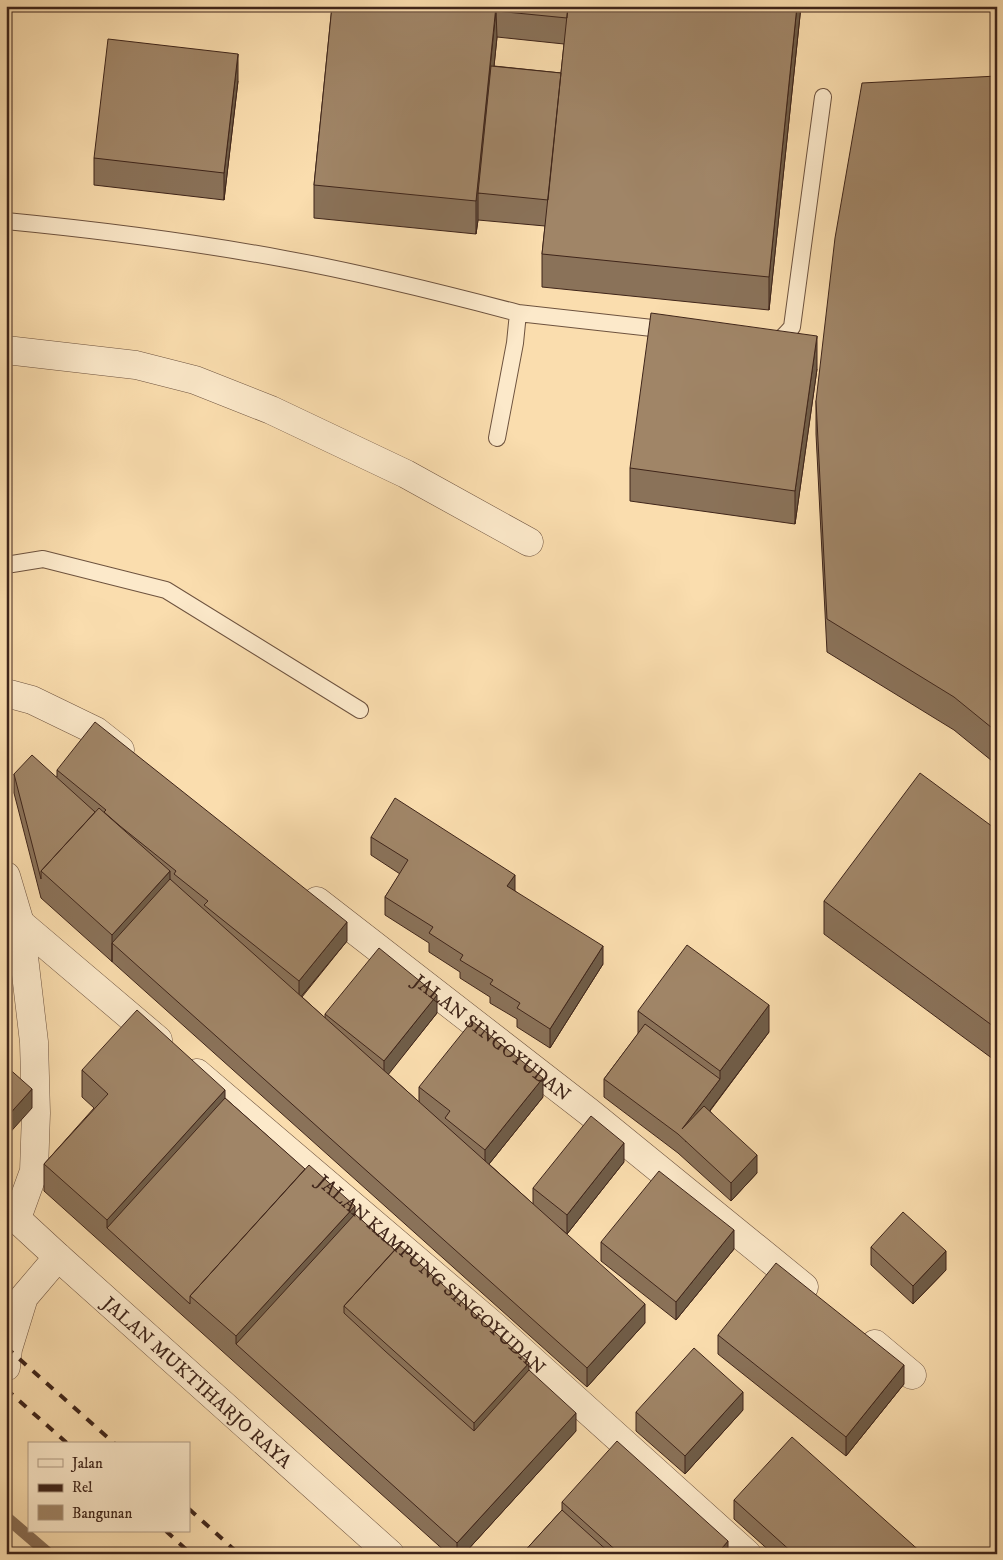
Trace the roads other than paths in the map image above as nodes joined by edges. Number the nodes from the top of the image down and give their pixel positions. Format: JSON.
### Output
{"nodes":[{"id":1,"x":823,"y":97,"type":"dead end"},
{"id":2,"x":6,"y":221,"type":"edge"},
{"id":3,"x":518,"y":313,"type":"junction"},
{"id":4,"x":687,"y":332,"type":"edge"},
{"id":5,"x":756,"y":339,"type":"edge"},
{"id":6,"x":6,"y":350,"type":"edge"},
{"id":7,"x":498,"y":438,"type":"dead end"},
{"id":8,"x":529,"y":542,"type":"dead end"},
{"id":9,"x":6,"y":565,"type":"edge"},
{"id":10,"x":6,"y":693,"type":"edge"},
{"id":11,"x":360,"y":710,"type":"dead end"},
{"id":12,"x":143,"y":767,"type":"edge"},
{"id":13,"x":6,"y":876,"type":"edge"},
{"id":14,"x":300,"y":888,"type":"edge"},
{"id":15,"x":20,"y":923,"type":"junction"},
{"id":16,"x":12,"y":1214,"type":"edge"},
{"id":17,"x":58,"y":1257,"type":"junction"},
{"id":18,"x":820,"y":1300,"type":"edge"},
{"id":19,"x":858,"y":1331,"type":"edge"},
{"id":20,"x":6,"y":1367,"type":"edge"},
{"id":21,"x":912,"y":1374,"type":"dead end"},
{"id":22,"x":390,"y":1554,"type":"edge"},
{"id":23,"x":747,"y":1554,"type":"edge"}],
"edges":[{"from":1,"to":5,"type":"lane"},
{"from":2,"to":3,"type":"lane"},
{"from":3,"to":4,"type":"lane"},
{"from":3,"to":7,"type":"lane"},
{"from":6,"to":8,"type":"street"},
{"from":9,"to":11,"type":"lane"},
{"from":10,"to":12,"type":"street"},
{"from":13,"to":15,"type":"street"},
{"from":14,"to":18,"type":"street","name":"JALAN SINGOYUDAN"},
{"from":15,"to":16,"type":"street"},
{"from":15,"to":23,"type":"street","name":"JALAN KAMPUNG SINGOYUDAN"},
{"from":16,"to":17,"type":"street","name":"JALAN MUKTIHARJO RAYA"},
{"from":17,"to":20,"type":"street"},
{"from":17,"to":22,"type":"street","name":"JALAN MUKTIHARJO RAYA"},
{"from":19,"to":21,"type":"street"}]}
